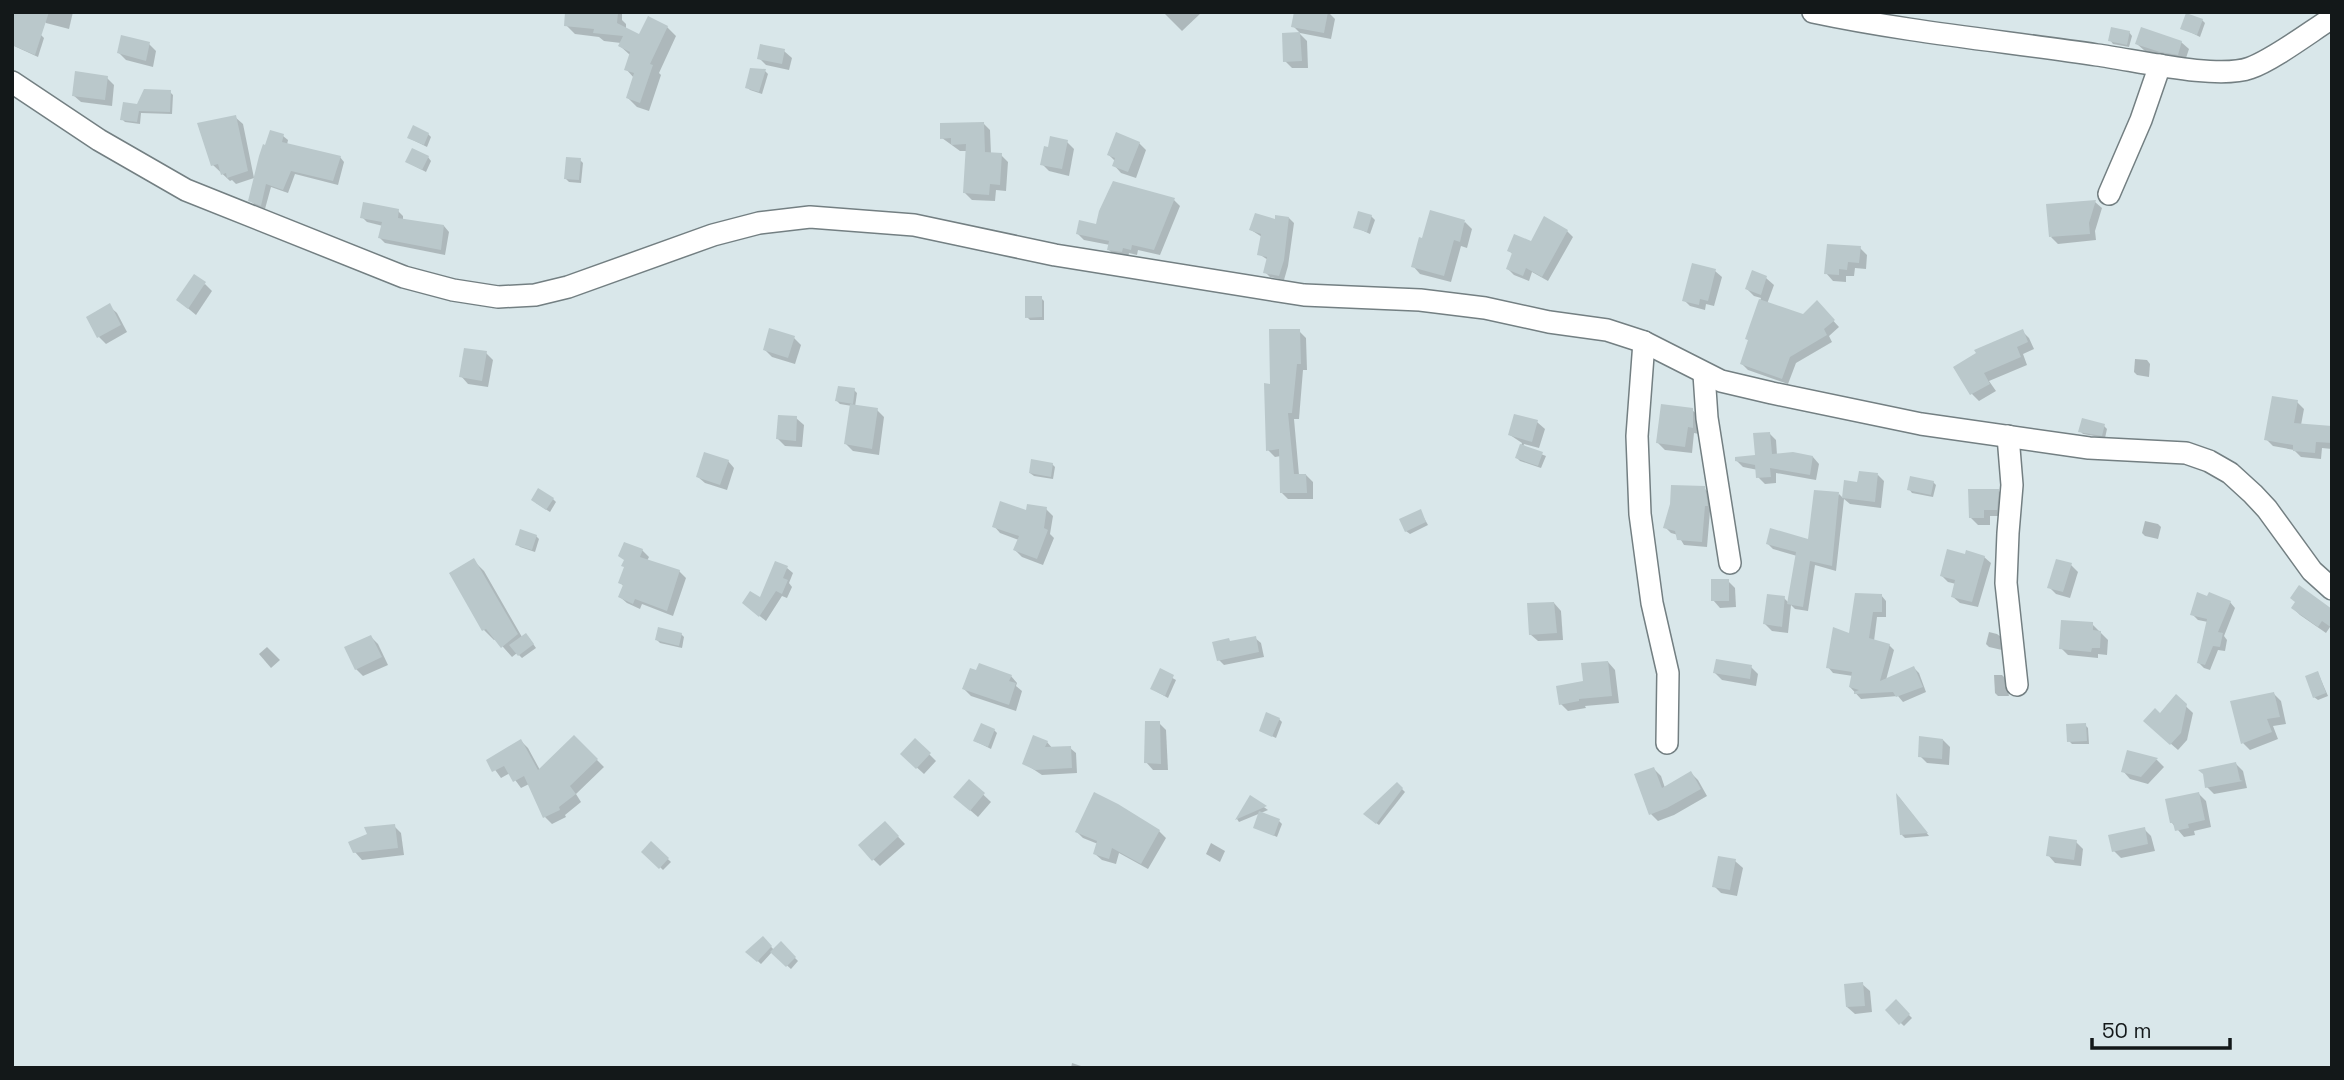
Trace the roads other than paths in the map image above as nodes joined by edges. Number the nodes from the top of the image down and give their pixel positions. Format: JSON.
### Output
{"nodes":[{"id":1,"x":1813,"y":12,"type":"edge"},
{"id":2,"x":2332,"y":18,"type":"edge"},
{"id":3,"x":2160,"y":65,"type":"junction"},
{"id":4,"x":12,"y":82,"type":"edge"},
{"id":5,"x":2109,"y":194,"type":"dead end"},
{"id":6,"x":1644,"y":342,"type":"junction"},
{"id":7,"x":1704,"y":374,"type":"junction"},
{"id":8,"x":2008,"y":436,"type":"junction"},
{"id":9,"x":1730,"y":562,"type":"dead end"},
{"id":10,"x":2332,"y":589,"type":"edge"},
{"id":11,"x":2017,"y":685,"type":"dead end"},
{"id":12,"x":1667,"y":743,"type":"dead end"}],
"edges":[{"from":1,"to":3,"type":"street"},
{"from":2,"to":3,"type":"street"},
{"from":3,"to":5,"type":"street"},
{"from":4,"to":6,"type":"street"},
{"from":6,"to":7,"type":"street"},
{"from":6,"to":12,"type":"street"},
{"from":7,"to":8,"type":"street"},
{"from":7,"to":9,"type":"street"},
{"from":8,"to":10,"type":"street"},
{"from":8,"to":11,"type":"street"}]}
